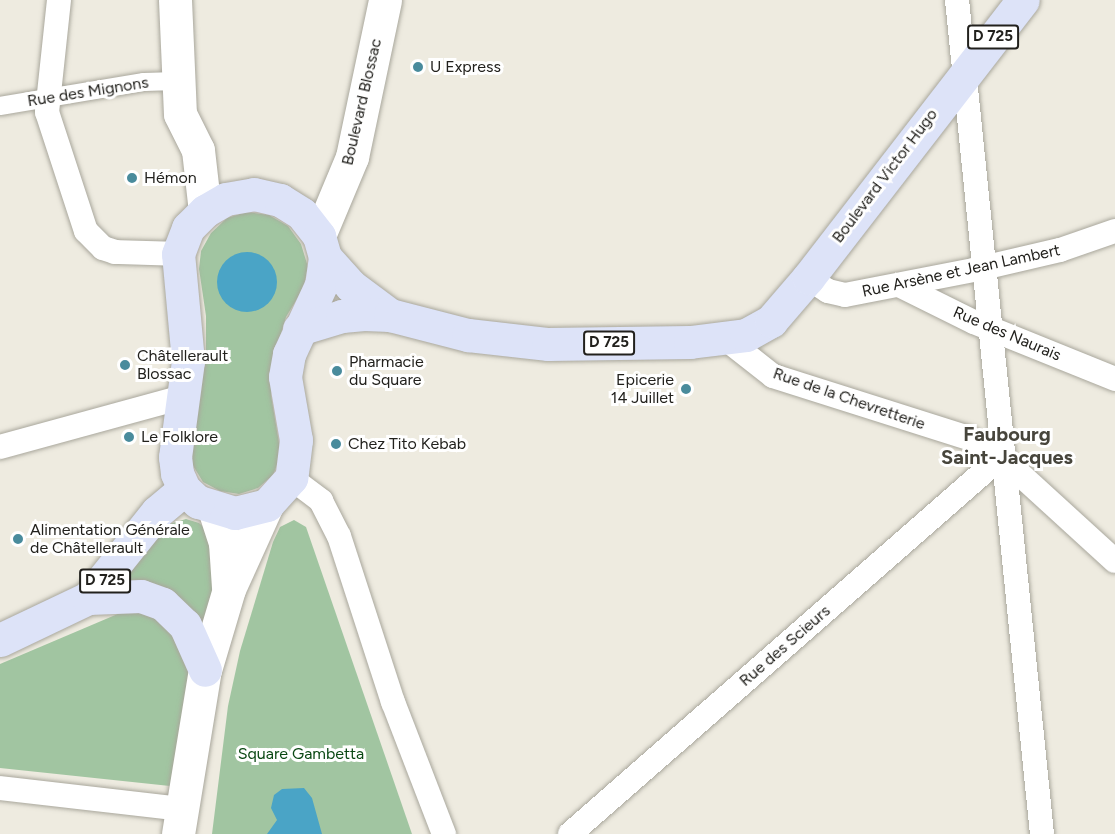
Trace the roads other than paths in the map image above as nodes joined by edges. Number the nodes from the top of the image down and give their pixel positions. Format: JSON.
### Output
{"nodes":[{"id":1,"x":59,"y":0,"type":"edge"},
{"id":2,"x":175,"y":0,"type":"edge"},
{"id":3,"x":385,"y":0,"type":"edge"},
{"id":4,"x":957,"y":0,"type":"edge"},
{"id":5,"x":1023,"y":0,"type":"edge"},
{"id":6,"x":963,"y":74,"type":"junction"},
{"id":7,"x":176,"y":81,"type":"junction"},
{"id":8,"x":46,"y":99,"type":"junction"},
{"id":9,"x":0,"y":106,"type":"edge"},
{"id":10,"x":205,"y":210,"type":"junction"},
{"id":11,"x":1115,"y":231,"type":"edge"},
{"id":12,"x":322,"y":246,"type":"junction"},
{"id":13,"x":178,"y":254,"type":"junction"},
{"id":14,"x":984,"y":267,"type":"junction"},
{"id":15,"x":808,"y":278,"type":"junction"},
{"id":16,"x":901,"y":286,"type":"junction"},
{"id":17,"x":390,"y":315,"type":"junction"},
{"id":18,"x":299,"y":329,"type":"junction"},
{"id":19,"x":990,"y":329,"type":"junction"},
{"id":20,"x":726,"y":339,"type":"junction"},
{"id":21,"x":1115,"y":379,"type":"edge"},
{"id":22,"x":186,"y":396,"type":"junction"},
{"id":23,"x":0,"y":447,"type":"edge"},
{"id":24,"x":1001,"y":457,"type":"junction"},
{"id":25,"x":291,"y":478,"type":"junction"},
{"id":26,"x":184,"y":489,"type":"junction"},
{"id":27,"x":267,"y":505,"type":"junction"},
{"id":28,"x":214,"y":509,"type":"junction"},
{"id":29,"x":1115,"y":561,"type":"edge"},
{"id":30,"x":229,"y":589,"type":"junction"},
{"id":31,"x":88,"y":598,"type":"junction"},
{"id":32,"x":0,"y":640,"type":"edge"},
{"id":33,"x":205,"y":670,"type":"junction"},
{"id":34,"x":0,"y":788,"type":"edge"},
{"id":35,"x":180,"y":822,"type":"edge"},
{"id":36,"x":444,"y":834,"type":"edge"},
{"id":37,"x":570,"y":834,"type":"edge"},
{"id":38,"x":1041,"y":834,"type":"edge"}],
"edges":[{"from":1,"to":8,"type":"street"},
{"from":2,"to":7,"type":"main road"},
{"from":3,"to":12,"type":"main road","name":"Boulevard Blossac"},
{"from":4,"to":6,"type":"street"},
{"from":5,"to":6,"type":"main road","number":"D 725"},
{"from":6,"to":14,"type":"street"},
{"from":6,"to":15,"type":"main road","name":"Boulevard Victor Hugo","number":"D 725"},
{"from":7,"to":8,"type":"street","name":"Rue des Mignons"},
{"from":7,"to":10,"type":"main road"},
{"from":8,"to":9,"type":"street","name":"Rue des Mignons"},
{"from":8,"to":13,"type":"street"},
{"from":10,"to":12,"type":"main road"},
{"from":10,"to":13,"type":"main road"},
{"from":11,"to":14,"type":"street","name":"Rue Arsène et Jean Lambert"},
{"from":12,"to":17,"type":"main road","number":"D 725"},
{"from":12,"to":18,"type":"main road"},
{"from":13,"to":22,"type":"main road"},
{"from":14,"to":16,"type":"street","name":"Rue Arsène et Jean Lambert"},
{"from":14,"to":19,"type":"street"},
{"from":15,"to":16,"type":"street","name":"Rue Arsène et Jean Lambert"},
{"from":15,"to":20,"type":"main road","number":"D 725"},
{"from":16,"to":19,"type":"street","name":"Rue des Naurais"},
{"from":17,"to":18,"type":"main road","number":"D 725"},
{"from":17,"to":20,"type":"main road","number":"D 725"},
{"from":18,"to":25,"type":"main road"},
{"from":19,"to":21,"type":"street","name":"Rue des Naurais"},
{"from":19,"to":24,"type":"street"},
{"from":20,"to":24,"type":"street","name":"Rue de la Chevretterie"},
{"from":22,"to":23,"type":"street"},
{"from":22,"to":26,"type":"main road"},
{"from":24,"to":29,"type":"street","name":"Rue de la Chevretterie"},
{"from":24,"to":37,"type":"street","name":"Rue des Scieurs"},
{"from":24,"to":38,"type":"street"},
{"from":25,"to":27,"type":"main road"},
{"from":25,"to":36,"type":"street"},
{"from":26,"to":28,"type":"main road"},
{"from":26,"to":31,"type":"main road","number":"D 725"},
{"from":27,"to":28,"type":"main road"},
{"from":27,"to":30,"type":"main road"},
{"from":28,"to":30,"type":"main road"},
{"from":30,"to":33,"type":"main road"},
{"from":31,"to":32,"type":"main road","number":"D 725"},
{"from":31,"to":33,"type":"main road","number":"D 725"},
{"from":33,"to":35,"type":"main road"},
{"from":34,"to":35,"type":"street"}]}
